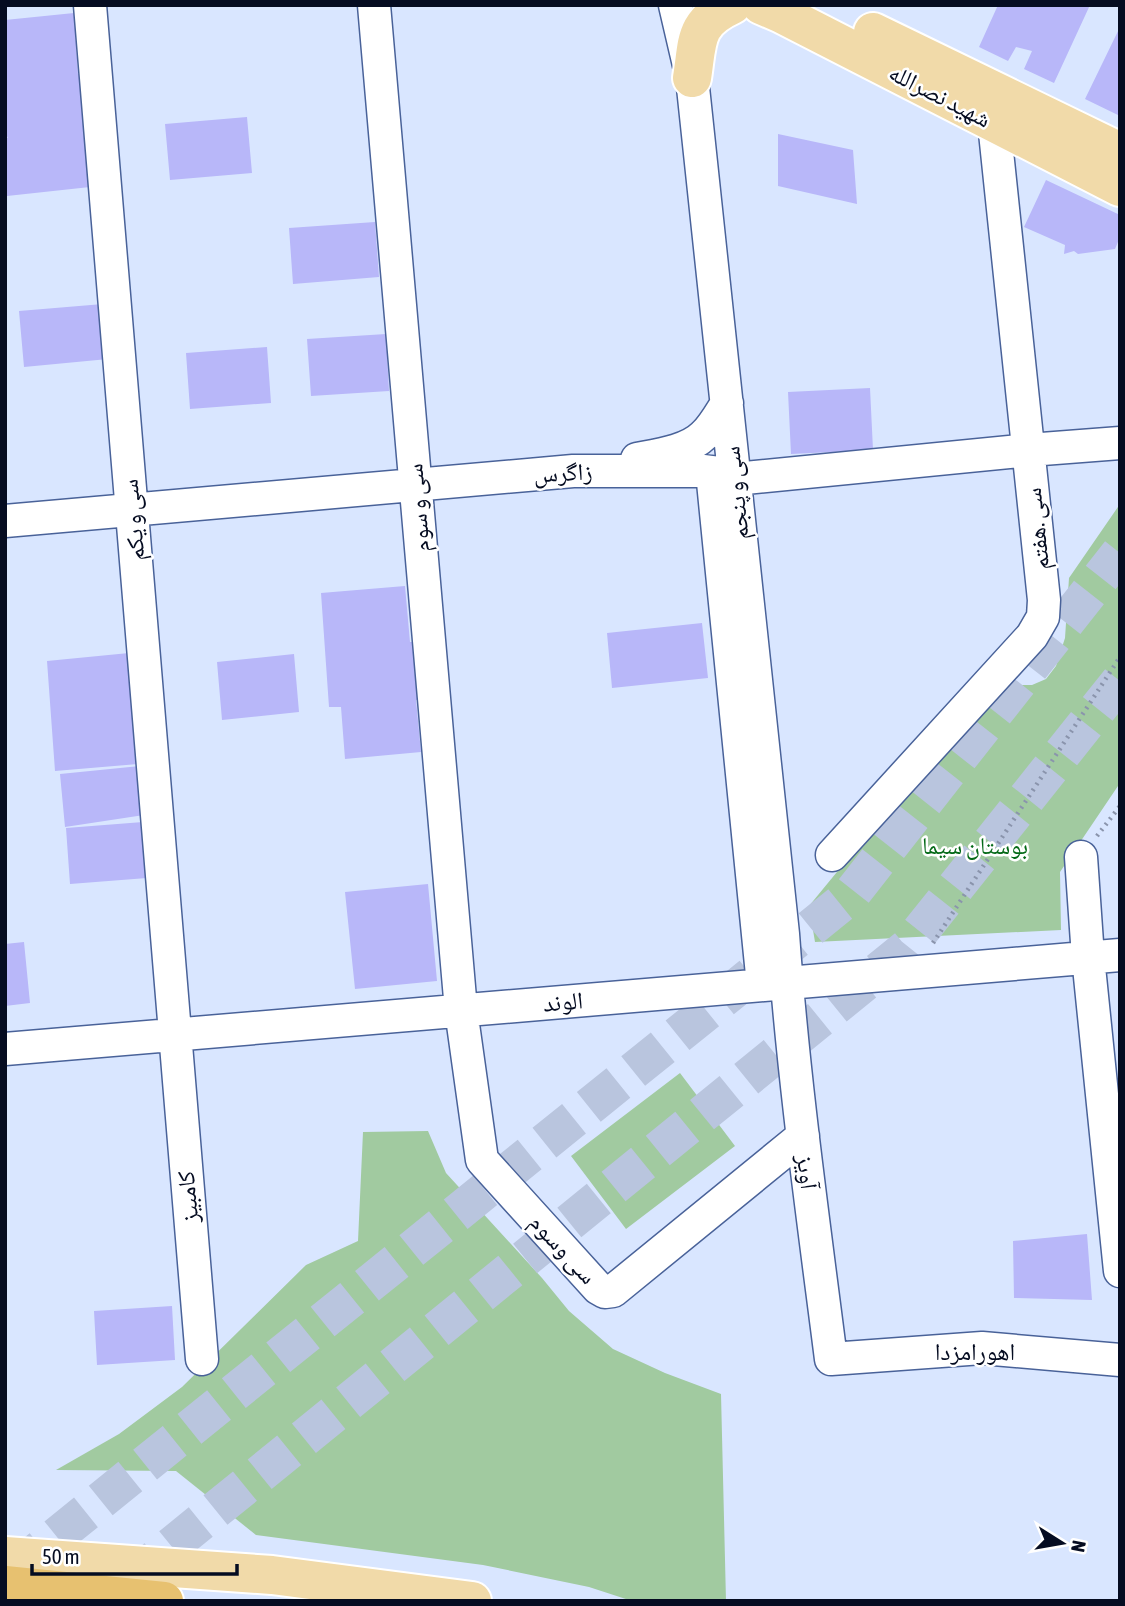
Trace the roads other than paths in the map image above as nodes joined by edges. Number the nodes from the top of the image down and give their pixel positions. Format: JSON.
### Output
{"nodes":[{"id":1,"x":90,"y":5,"type":"edge"},
{"id":2,"x":374,"y":5,"type":"edge"},
{"id":3,"x":675,"y":5,"type":"edge"},
{"id":4,"x":732,"y":5,"type":"edge"},
{"id":5,"x":761,"y":5,"type":"edge"},
{"id":6,"x":812,"y":5,"type":"edge"},
{"id":7,"x":692,"y":78,"type":"junction"},
{"id":8,"x":994,"y":123,"type":"junction"},
{"id":9,"x":1120,"y":152,"type":"edge"},
{"id":10,"x":1120,"y":187,"type":"edge"},
{"id":11,"x":727,"y":403,"type":"junction"},
{"id":12,"x":1120,"y":443,"type":"edge"},
{"id":13,"x":1029,"y":450,"type":"junction"},
{"id":14,"x":573,"y":471,"type":"junction"},
{"id":15,"x":723,"y":476,"type":"junction"},
{"id":16,"x":416,"y":485,"type":"junction"},
{"id":17,"x":132,"y":510,"type":"junction"},
{"id":18,"x":5,"y":521,"type":"edge"},
{"id":19,"x":832,"y":855,"type":"dead end"},
{"id":20,"x":1081,"y":857,"type":"road end"},
{"id":21,"x":1120,"y":955,"type":"edge"},
{"id":22,"x":1088,"y":957,"type":"junction"},
{"id":23,"x":775,"y":984,"type":"junction"},
{"id":24,"x":461,"y":1010,"type":"junction"},
{"id":25,"x":175,"y":1035,"type":"junction"},
{"id":26,"x":5,"y":1049,"type":"edge"},
{"id":27,"x":803,"y":1136,"type":"junction"},
{"id":28,"x":1120,"y":1271,"type":"edge"},
{"id":29,"x":202,"y":1359,"type":"dead end"},
{"id":30,"x":831,"y":1359,"type":"joint"},
{"id":31,"x":1120,"y":1360,"type":"edge"},
{"id":32,"x":5,"y":1556,"type":"edge"},
{"id":33,"x":5,"y":1585,"type":"edge"},
{"id":34,"x":164,"y":1601,"type":"tunnel mouth"},
{"id":35,"x":472,"y":1601,"type":"edge"}],
"edges":[{"from":1,"to":17,"type":"street","name":"سی و یکم"},
{"from":2,"to":16,"type":"street","name":"سی و سوم"},
{"from":3,"to":7,"type":"street","name":"سی و پنجم"},
{"from":4,"to":7,"type":"main road"},
{"from":5,"to":8,"type":"main road","name":"شهید نصرالله"},
{"from":6,"to":9,"type":"main road","name":"شهید نصرالله"},
{"from":7,"to":11,"type":"street","name":"سی و پنجم"},
{"from":8,"to":10,"type":"main road","name":"شهید نصرالله"},
{"from":8,"to":13,"type":"street","name":"سی .هفتم"},
{"from":11,"to":14,"type":"street"},
{"from":11,"to":15,"type":"street","name":"سی و پنجم"},
{"from":12,"to":13,"type":"street","name":"زاگرس"},
{"from":13,"to":15,"type":"street","name":"زاگرس"},
{"from":13,"to":19,"type":"street","name":"سی .هفتم"},
{"from":14,"to":15,"type":"street","name":"زاگرس"},
{"from":14,"to":16,"type":"street","name":"زاگرس"},
{"from":15,"to":23,"type":"street","name":"سی و پنجم"},
{"from":16,"to":17,"type":"street","name":"زاگرس"},
{"from":16,"to":24,"type":"street","name":"سی و سوم"},
{"from":17,"to":18,"type":"street","name":"زاگرس"},
{"from":17,"to":25,"type":"street","name":"سی و یکم"},
{"from":20,"to":22,"type":"street"},
{"from":21,"to":22,"type":"street","name":"الوند"},
{"from":22,"to":23,"type":"street","name":"الوند"},
{"from":22,"to":28,"type":"street"},
{"from":23,"to":24,"type":"street","name":"الوند"},
{"from":23,"to":27,"type":"street","name":"آویز"},
{"from":24,"to":25,"type":"street","name":"الوند"},
{"from":24,"to":27,"type":"street","name":"سی وسوم"},
{"from":25,"to":26,"type":"street","name":"الوند"},
{"from":25,"to":29,"type":"street","name":"کامبیز"},
{"from":27,"to":30,"type":"street","name":"آویز"},
{"from":30,"to":31,"type":"street","name":"اهورامزدا"},
{"from":32,"to":35,"type":"main road"},
{"from":33,"to":34,"type":"highway"}]}
